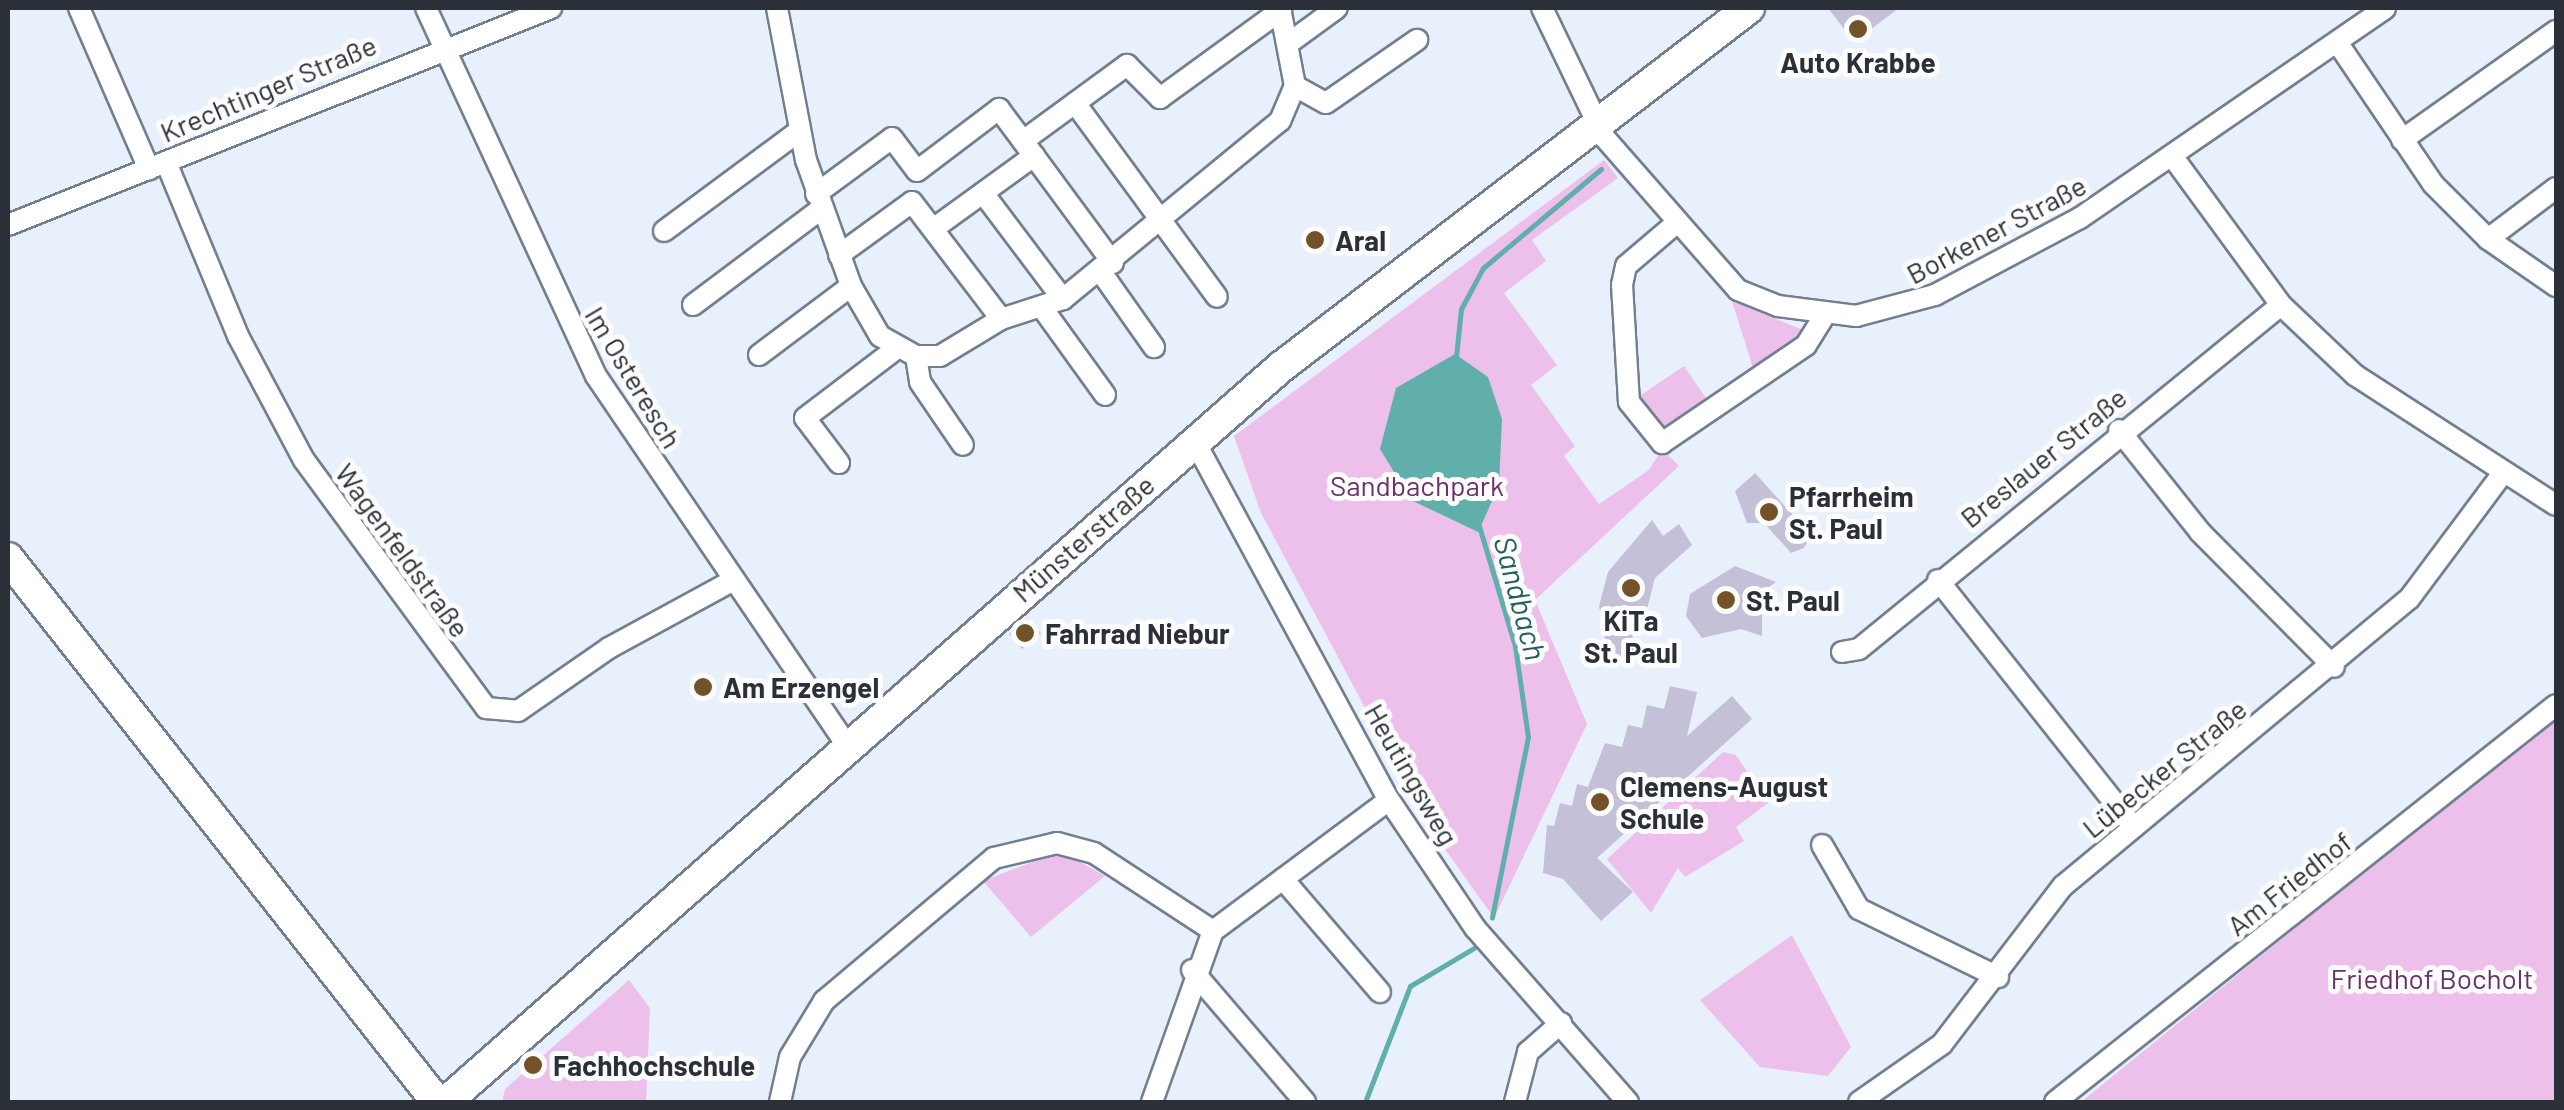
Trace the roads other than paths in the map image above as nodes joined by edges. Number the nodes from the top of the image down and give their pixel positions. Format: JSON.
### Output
{"nodes":[{"id":1,"x":79,"y":8,"type":"edge"},
{"id":2,"x":426,"y":8,"type":"edge"},
{"id":3,"x":551,"y":8,"type":"edge"},
{"id":4,"x":777,"y":8,"type":"edge"},
{"id":5,"x":1336,"y":8,"type":"edge"},
{"id":6,"x":1542,"y":8,"type":"edge"},
{"id":7,"x":1749,"y":8,"type":"edge"},
{"id":8,"x":2385,"y":8,"type":"edge"},
{"id":9,"x":1280,"y":9,"type":"edge"},
{"id":10,"x":2556,"y":31,"type":"edge"},
{"id":11,"x":1417,"y":40,"type":"dead end"},
{"id":12,"x":1289,"y":42,"type":"junction"},
{"id":13,"x":2337,"y":42,"type":"junction"},
{"id":14,"x":442,"y":44,"type":"junction"},
{"id":15,"x":1295,"y":86,"type":"junction"},
{"id":16,"x":1074,"y":103,"type":"junction"},
{"id":17,"x":1595,"y":122,"type":"junction"},
{"id":18,"x":799,"y":131,"type":"junction"},
{"id":19,"x":2402,"y":140,"type":"junction"},
{"id":20,"x":1028,"y":148,"type":"junction"},
{"id":21,"x":2175,"y":160,"type":"junction"},
{"id":22,"x":157,"y":165,"type":"junction"},
{"id":23,"x":2556,"y":188,"type":"edge"},
{"id":24,"x":983,"y":193,"type":"junction"},
{"id":25,"x":818,"y":201,"type":"junction"},
{"id":26,"x":8,"y":224,"type":"edge"},
{"id":27,"x":1165,"y":224,"type":"junction"},
{"id":28,"x":1674,"y":225,"type":"junction"},
{"id":29,"x":933,"y":230,"type":"junction"},
{"id":30,"x":664,"y":232,"type":"dead end"},
{"id":31,"x":2488,"y":239,"type":"junction"},
{"id":32,"x":839,"y":255,"type":"junction"},
{"id":33,"x":1107,"y":267,"type":"junction"},
{"id":34,"x":851,"y":286,"type":"junction"},
{"id":35,"x":2556,"y":286,"type":"edge"},
{"id":36,"x":1216,"y":297,"type":"dead end"},
{"id":37,"x":1063,"y":299,"type":"junction"},
{"id":38,"x":693,"y":305,"type":"dead end"},
{"id":39,"x":2281,"y":305,"type":"junction"},
{"id":40,"x":1043,"y":309,"type":"junction"},
{"id":41,"x":1825,"y":314,"type":"junction"},
{"id":42,"x":1001,"y":320,"type":"junction"},
{"id":43,"x":1154,"y":347,"type":"dead end"},
{"id":44,"x":906,"y":352,"type":"junction"},
{"id":45,"x":759,"y":355,"type":"dead end"},
{"id":46,"x":1105,"y":396,"type":"dead end"},
{"id":47,"x":2119,"y":430,"type":"junction"},
{"id":48,"x":1194,"y":440,"type":"junction"},
{"id":49,"x":963,"y":444,"type":"dead end"},
{"id":50,"x":839,"y":463,"type":"dead end"},
{"id":51,"x":2503,"y":474,"type":"junction"},
{"id":52,"x":2556,"y":505,"type":"edge"},
{"id":53,"x":8,"y":558,"type":"edge"},
{"id":54,"x":1938,"y":580,"type":"junction"},
{"id":55,"x":732,"y":581,"type":"junction"},
{"id":56,"x":1842,"y":652,"type":"dead end"},
{"id":57,"x":2334,"y":666,"type":"junction"},
{"id":58,"x":2556,"y":705,"type":"edge"},
{"id":59,"x":848,"y":745,"type":"junction"},
{"id":60,"x":1389,"y":800,"type":"junction"},
{"id":61,"x":2134,"y":827,"type":"junction"},
{"id":62,"x":1822,"y":845,"type":"dead end"},
{"id":63,"x":1283,"y":879,"type":"junction"},
{"id":64,"x":1212,"y":932,"type":"junction"},
{"id":65,"x":1192,"y":970,"type":"junction"},
{"id":66,"x":1998,"y":977,"type":"junction"},
{"id":67,"x":1380,"y":992,"type":"dead end"},
{"id":68,"x":1561,"y":1023,"type":"junction"},
{"id":69,"x":437,"y":1102,"type":"edge"},
{"id":70,"x":446,"y":1102,"type":"edge"},
{"id":71,"x":780,"y":1102,"type":"edge"},
{"id":72,"x":1152,"y":1102,"type":"edge"},
{"id":73,"x":1305,"y":1102,"type":"edge"},
{"id":74,"x":1515,"y":1102,"type":"edge"},
{"id":75,"x":1628,"y":1102,"type":"edge"},
{"id":76,"x":1859,"y":1102,"type":"edge"},
{"id":77,"x":2055,"y":1102,"type":"edge"}],
"edges":[{"from":1,"to":22,"type":"street","name":"Wagenfeldstraße"},
{"from":2,"to":14,"type":"street","name":"Im Osteresch"},
{"from":3,"to":14,"type":"street","name":"Krechtinger Straße"},
{"from":4,"to":18,"type":"street"},
{"from":5,"to":12,"type":"street"},
{"from":6,"to":17,"type":"street","name":"Borkener Straße"},
{"from":7,"to":17,"type":"main road","name":"Münsterstraße"},
{"from":8,"to":13,"type":"street","name":"Borkener Straße"},
{"from":9,"to":12,"type":"street"},
{"from":9,"to":16,"type":"street"},
{"from":10,"to":19,"type":"street"},
{"from":11,"to":15,"type":"street"},
{"from":12,"to":15,"type":"street"},
{"from":13,"to":19,"type":"street"},
{"from":13,"to":21,"type":"street","name":"Borkener Straße"},
{"from":14,"to":22,"type":"street","name":"Krechtinger Straße"},
{"from":14,"to":55,"type":"street","name":"Im Osteresch"},
{"from":15,"to":27,"type":"street"},
{"from":16,"to":20,"type":"street"},
{"from":16,"to":27,"type":"street"},
{"from":17,"to":28,"type":"street","name":"Borkener Straße"},
{"from":17,"to":48,"type":"main road","name":"Münsterstraße"},
{"from":18,"to":25,"type":"street"},
{"from":18,"to":30,"type":"street"},
{"from":19,"to":31,"type":"street"},
{"from":20,"to":24,"type":"street"},
{"from":20,"to":25,"type":"street"},
{"from":20,"to":33,"type":"street"},
{"from":21,"to":39,"type":"street"},
{"from":21,"to":41,"type":"street","name":"Borkener Straße"},
{"from":22,"to":26,"type":"street","name":"Krechtinger Straße"},
{"from":22,"to":55,"type":"street","name":"Wagenfeldstraße"},
{"from":23,"to":31,"type":"street"},
{"from":24,"to":29,"type":"street"},
{"from":24,"to":37,"type":"street"},
{"from":25,"to":32,"type":"street"},
{"from":25,"to":38,"type":"street"},
{"from":27,"to":33,"type":"street"},
{"from":27,"to":36,"type":"street"},
{"from":28,"to":41,"type":"street","name":"Borkener Straße"},
{"from":28,"to":41,"type":"street"},
{"from":29,"to":32,"type":"street"},
{"from":29,"to":42,"type":"street"},
{"from":31,"to":35,"type":"street"},
{"from":32,"to":34,"type":"street"},
{"from":33,"to":37,"type":"street"},
{"from":33,"to":43,"type":"street"},
{"from":34,"to":44,"type":"street"},
{"from":34,"to":45,"type":"street"},
{"from":37,"to":40,"type":"street"},
{"from":39,"to":47,"type":"street","name":"Breslauer Straße"},
{"from":39,"to":51,"type":"street"},
{"from":40,"to":42,"type":"street"},
{"from":40,"to":46,"type":"street"},
{"from":42,"to":44,"type":"street"},
{"from":44,"to":49,"type":"street"},
{"from":44,"to":50,"type":"street"},
{"from":47,"to":54,"type":"street","name":"Breslauer Straße"},
{"from":47,"to":57,"type":"street"},
{"from":48,"to":59,"type":"main road","name":"Münsterstraße"},
{"from":48,"to":60,"type":"street","name":"Heutingsweg"},
{"from":51,"to":52,"type":"street"},
{"from":51,"to":57,"type":"street","name":"Lübecker Straße"},
{"from":53,"to":69,"type":"main road"},
{"from":54,"to":56,"type":"street","name":"Breslauer Straße"},
{"from":54,"to":61,"type":"street"},
{"from":55,"to":59,"type":"street","name":"Im Osteresch"},
{"from":57,"to":61,"type":"street","name":"Lübecker Straße"},
{"from":58,"to":77,"type":"street","name":"Am Friedhof"},
{"from":59,"to":70,"type":"main road","name":"Münsterstraße"},
{"from":60,"to":63,"type":"street"},
{"from":60,"to":68,"type":"street","name":"Heutingsweg"},
{"from":61,"to":66,"type":"street","name":"Lübecker Straße"},
{"from":62,"to":66,"type":"street"},
{"from":63,"to":64,"type":"street"},
{"from":63,"to":67,"type":"street"},
{"from":64,"to":65,"type":"street"},
{"from":64,"to":71,"type":"street"},
{"from":65,"to":72,"type":"street"},
{"from":65,"to":73,"type":"street"},
{"from":66,"to":76,"type":"street","name":"Lübecker Straße"},
{"from":68,"to":74,"type":"street"},
{"from":68,"to":75,"type":"street","name":"Heutingsweg"}]}
